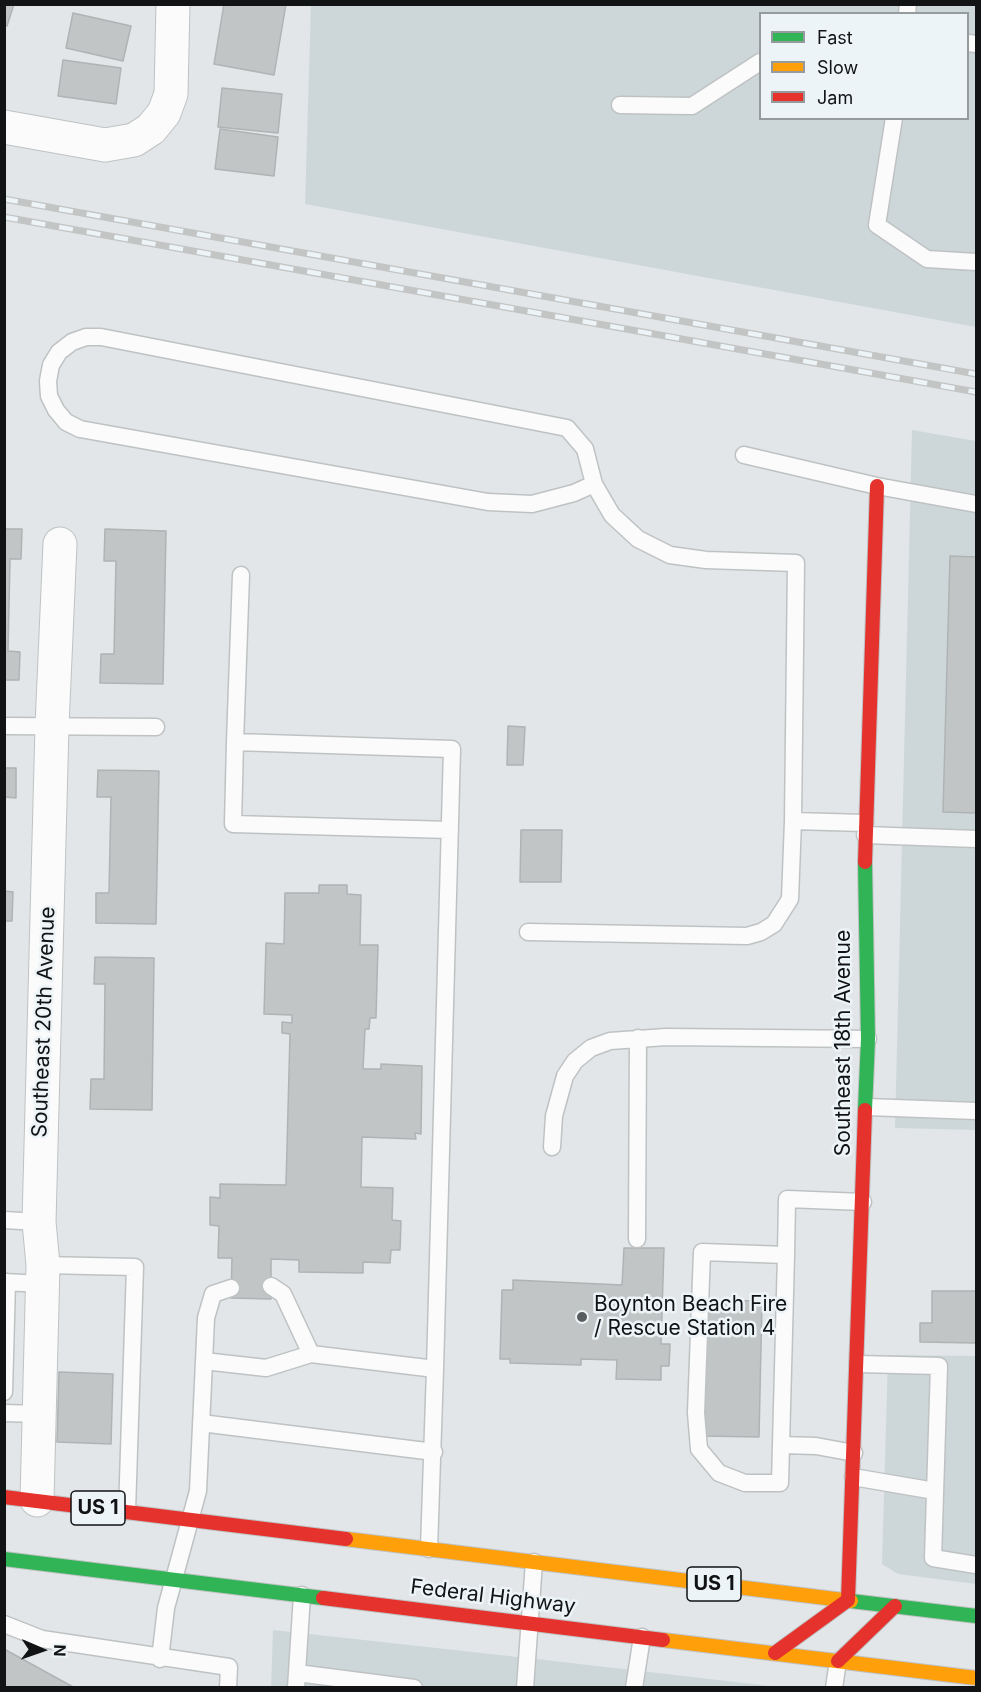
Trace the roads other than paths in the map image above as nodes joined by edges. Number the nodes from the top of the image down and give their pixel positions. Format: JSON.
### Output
{"nodes":[{"id":1,"x":173,"y":4,"type":"edge"},
{"id":2,"x":759,"y":63,"type":"edge"},
{"id":3,"x":620,"y":105,"type":"dead end"},
{"id":4,"x":894,"y":120,"type":"edge"},
{"id":5,"x":4,"y":127,"type":"edge"},
{"id":6,"x":976,"y":262,"type":"edge"},
{"id":7,"x":744,"y":455,"type":"dead end"},
{"id":8,"x":594,"y":484,"type":"junction"},
{"id":9,"x":877,"y":486,"type":"junction"},
{"id":10,"x":976,"y":504,"type":"edge"},
{"id":11,"x":60,"y":544,"type":"dead end"},
{"id":12,"x":241,"y":575,"type":"dead end"},
{"id":13,"x":4,"y":726,"type":"edge"},
{"id":14,"x":52,"y":726,"type":"junction"},
{"id":15,"x":156,"y":727,"type":"dead end"},
{"id":16,"x":235,"y":742,"type":"junction"},
{"id":17,"x":793,"y":821,"type":"junction"},
{"id":18,"x":865,"y":829,"type":"junction"},
{"id":19,"x":450,"y":830,"type":"junction"},
{"id":20,"x":976,"y":839,"type":"edge"},
{"id":21,"x":528,"y":932,"type":"dead end"},
{"id":22,"x":638,"y":1038,"type":"junction"},
{"id":23,"x":868,"y":1039,"type":"junction"},
{"id":24,"x":867,"y":1107,"type":"junction"},
{"id":25,"x":976,"y":1111,"type":"edge"},
{"id":26,"x":552,"y":1147,"type":"dead end"},
{"id":27,"x":863,"y":1202,"type":"junction"},
{"id":28,"x":4,"y":1220,"type":"edge"},
{"id":29,"x":39,"y":1222,"type":"junction"},
{"id":30,"x":637,"y":1239,"type":"dead end"},
{"id":31,"x":786,"y":1255,"type":"junction"},
{"id":32,"x":43,"y":1274,"type":"junction"},
{"id":33,"x":6,"y":1282,"type":"edge"},
{"id":34,"x":271,"y":1286,"type":"dead end"},
{"id":35,"x":231,"y":1287,"type":"dead end"},
{"id":36,"x":311,"y":1354,"type":"junction"},
{"id":37,"x":204,"y":1361,"type":"junction"},
{"id":38,"x":858,"y":1364,"type":"junction"},
{"id":39,"x":435,"y":1369,"type":"junction"},
{"id":40,"x":4,"y":1392,"type":"edge"},
{"id":41,"x":4,"y":1413,"type":"edge"},
{"id":42,"x":40,"y":1414,"type":"junction"},
{"id":43,"x":201,"y":1423,"type":"junction"},
{"id":44,"x":781,"y":1445,"type":"junction"},
{"id":45,"x":434,"y":1452,"type":"junction"},
{"id":46,"x":854,"y":1453,"type":"junction"},
{"id":47,"x":853,"y":1477,"type":"junction"},
{"id":48,"x":935,"y":1491,"type":"junction"},
{"id":49,"x":4,"y":1497,"type":"edge"},
{"id":50,"x":37,"y":1500,"type":"junction"},
{"id":51,"x":127,"y":1511,"type":"junction"},
{"id":52,"x":191,"y":1520,"type":"junction"},
{"id":53,"x":429,"y":1549,"type":"junction"},
{"id":54,"x":4,"y":1559,"type":"edge"},
{"id":55,"x":534,"y":1562,"type":"junction"},
{"id":56,"x":976,"y":1565,"type":"edge"},
{"id":57,"x":174,"y":1580,"type":"junction"},
{"id":58,"x":302,"y":1595,"type":"junction"},
{"id":59,"x":848,"y":1600,"type":"junction"},
{"id":60,"x":895,"y":1606,"type":"junction"},
{"id":61,"x":976,"y":1616,"type":"edge"},
{"id":62,"x":530,"y":1623,"type":"junction"},
{"id":63,"x":4,"y":1624,"type":"edge"},
{"id":64,"x":642,"y":1637,"type":"junction"},
{"id":65,"x":775,"y":1653,"type":"junction"},
{"id":66,"x":160,"y":1659,"type":"junction"},
{"id":67,"x":838,"y":1661,"type":"junction"},
{"id":68,"x":976,"y":1678,"type":"edge"},
{"id":69,"x":296,"y":1680,"type":"edge"},
{"id":70,"x":228,"y":1688,"type":"edge"},
{"id":71,"x":414,"y":1688,"type":"edge"},
{"id":72,"x":525,"y":1688,"type":"edge"},
{"id":73,"x":634,"y":1688,"type":"edge"},
{"id":74,"x":834,"y":1688,"type":"edge"}],
"edges":[{"from":1,"to":5,"type":"street"},
{"from":2,"to":3,"type":"lane"},
{"from":4,"to":6,"type":"lane"},
{"from":7,"to":9,"type":"lane"},
{"from":8,"to":8,"type":"lane"},
{"from":8,"to":17,"type":"lane"},
{"from":9,"to":10,"type":"lane"},
{"from":9,"to":18,"type":"main road","name":"Southeast 18th Avenue"},
{"from":11,"to":14,"type":"street","name":"Southeast 20th Avenue"},
{"from":12,"to":16,"type":"lane"},
{"from":13,"to":14,"type":"lane"},
{"from":14,"to":15,"type":"lane"},
{"from":14,"to":29,"type":"street","name":"Southeast 20th Avenue"},
{"from":16,"to":19,"type":"lane"},
{"from":16,"to":19,"type":"lane"},
{"from":17,"to":18,"type":"lane"},
{"from":17,"to":21,"type":"lane"},
{"from":18,"to":20,"type":"lane"},
{"from":18,"to":23,"type":"main road","name":"Southeast 18th Avenue"},
{"from":19,"to":39,"type":"lane"},
{"from":22,"to":23,"type":"lane"},
{"from":22,"to":26,"type":"lane"},
{"from":22,"to":30,"type":"lane"},
{"from":23,"to":24,"type":"main road","name":"Southeast 18th Avenue"},
{"from":24,"to":25,"type":"lane"},
{"from":24,"to":27,"type":"main road","name":"Southeast 18th Avenue"},
{"from":27,"to":31,"type":"lane"},
{"from":27,"to":38,"type":"main road","name":"Southeast 18th Avenue"},
{"from":28,"to":29,"type":"lane"},
{"from":29,"to":32,"type":"street","name":"Southeast 20th Avenue"},
{"from":31,"to":44,"type":"lane"},
{"from":31,"to":44,"type":"lane"},
{"from":32,"to":33,"type":"lane"},
{"from":32,"to":42,"type":"street","name":"Southeast 20th Avenue"},
{"from":32,"to":51,"type":"lane"},
{"from":33,"to":40,"type":"lane"},
{"from":34,"to":36,"type":"lane"},
{"from":35,"to":37,"type":"lane"},
{"from":36,"to":37,"type":"lane"},
{"from":36,"to":39,"type":"lane"},
{"from":37,"to":43,"type":"lane"},
{"from":38,"to":46,"type":"main road","name":"Southeast 18th Avenue"},
{"from":38,"to":48,"type":"lane"},
{"from":39,"to":45,"type":"lane"},
{"from":41,"to":42,"type":"lane"},
{"from":42,"to":50,"type":"street","name":"Southeast 20th Avenue"},
{"from":43,"to":45,"type":"lane"},
{"from":43,"to":52,"type":"lane"},
{"from":44,"to":46,"type":"lane"},
{"from":45,"to":53,"type":"lane"},
{"from":46,"to":47,"type":"main road","name":"Southeast 18th Avenue"},
{"from":47,"to":48,"type":"lane"},
{"from":47,"to":59,"type":"main road","name":"Southeast 18th Avenue"},
{"from":48,"to":56,"type":"lane"},
{"from":49,"to":50,"type":"main road","name":"Federal Highway","number":"US 1"},
{"from":50,"to":51,"type":"main road","name":"Federal Highway","number":"US 1"},
{"from":51,"to":52,"type":"main road","name":"Federal Highway","number":"US 1"},
{"from":52,"to":53,"type":"main road","name":"Federal Highway","number":"US 1"},
{"from":52,"to":57,"type":"lane"},
{"from":53,"to":55,"type":"main road","name":"Federal Highway","number":"US 1"},
{"from":54,"to":57,"type":"main road","name":"Federal Highway"},
{"from":55,"to":59,"type":"main road","name":"Federal Highway","number":"US 1"},
{"from":55,"to":62,"type":"lane"},
{"from":57,"to":58,"type":"main road","name":"Federal Highway"},
{"from":57,"to":66,"type":"lane"},
{"from":58,"to":62,"type":"main road","name":"Federal Highway"},
{"from":58,"to":69,"type":"lane"},
{"from":59,"to":60,"type":"main road","name":"Federal Highway","number":"US 1"},
{"from":59,"to":65,"type":"main road"},
{"from":60,"to":61,"type":"main road","name":"Federal Highway","number":"US 1"},
{"from":60,"to":67,"type":"main road"},
{"from":62,"to":64,"type":"main road","name":"Federal Highway"},
{"from":62,"to":72,"type":"lane"},
{"from":63,"to":66,"type":"lane"},
{"from":64,"to":65,"type":"main road","name":"Federal Highway"},
{"from":64,"to":73,"type":"lane"},
{"from":65,"to":67,"type":"main road","name":"Federal Highway"},
{"from":66,"to":70,"type":"lane"},
{"from":67,"to":68,"type":"main road","name":"Federal Highway"},
{"from":67,"to":74,"type":"lane"},
{"from":69,"to":71,"type":"lane"}]}
